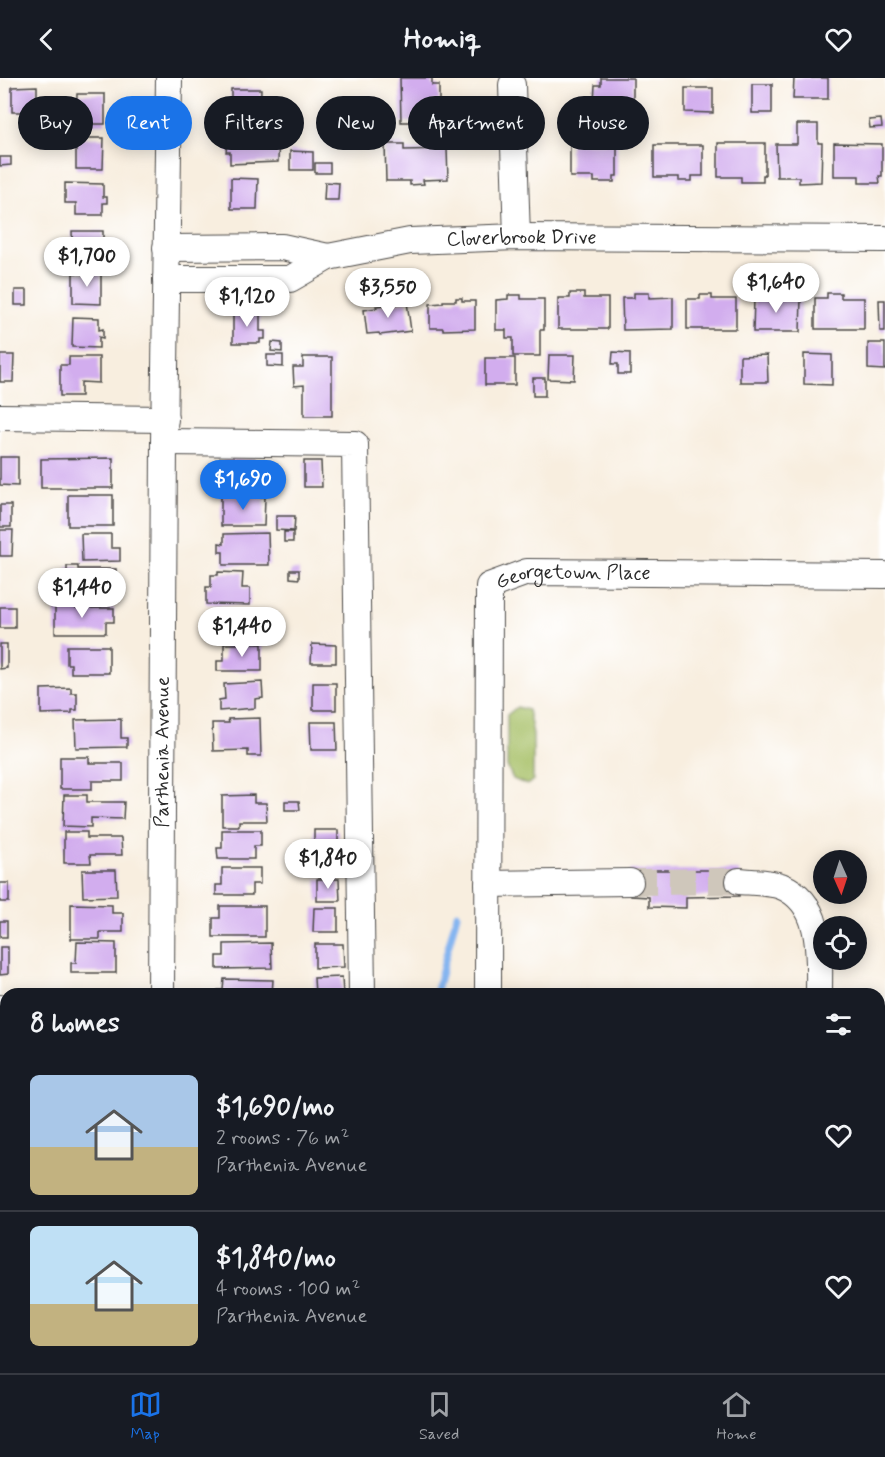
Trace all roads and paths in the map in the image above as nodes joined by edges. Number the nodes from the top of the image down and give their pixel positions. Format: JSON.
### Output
{"nodes":[{"id":1,"x":169,"y":78,"type":"edge"},
{"id":2,"x":512,"y":85,"type":"dead end"},
{"id":3,"x":517,"y":237,"type":"junction"},
{"id":4,"x":885,"y":239,"type":"edge"},
{"id":5,"x":166,"y":248,"type":"junction"},
{"id":6,"x":328,"y":257,"type":"junction"},
{"id":7,"x":166,"y":279,"type":"junction"},
{"id":8,"x":0,"y":417,"type":"edge"},
{"id":9,"x":164,"y":431,"type":"junction"},
{"id":10,"x":885,"y":575,"type":"edge"},
{"id":11,"x":739,"y":881,"type":"tunnel mouth"},
{"id":12,"x":630,"y":882,"type":"tunnel mouth"},
{"id":13,"x":488,"y":884,"type":"junction"},
{"id":14,"x":161,"y":988,"type":"edge"},
{"id":15,"x":362,"y":988,"type":"edge"},
{"id":16,"x":488,"y":988,"type":"edge"},
{"id":17,"x":819,"y":988,"type":"edge"}],
"edges":[{"from":1,"to":5,"type":"street","name":"Parthenia Avenue"},
{"from":2,"to":3,"type":"street"},
{"from":3,"to":4,"type":"street","name":"Cloverbrook Drive"},
{"from":3,"to":6,"type":"street","name":"Cloverbrook Drive"},
{"from":5,"to":6,"type":"street"},
{"from":5,"to":7,"type":"street","name":"Parthenia Avenue"},
{"from":6,"to":7,"type":"street","name":"Cloverbrook Drive"},
{"from":7,"to":9,"type":"street","name":"Parthenia Avenue"},
{"from":8,"to":9,"type":"street"},
{"from":9,"to":14,"type":"street","name":"Parthenia Avenue"},
{"from":9,"to":15,"type":"street"},
{"from":10,"to":13,"type":"street","name":"Georgetown Place"},
{"from":11,"to":17,"type":"street"},
{"from":12,"to":13,"type":"street"},
{"from":13,"to":16,"type":"street","name":"Georgetown Place"}]}
